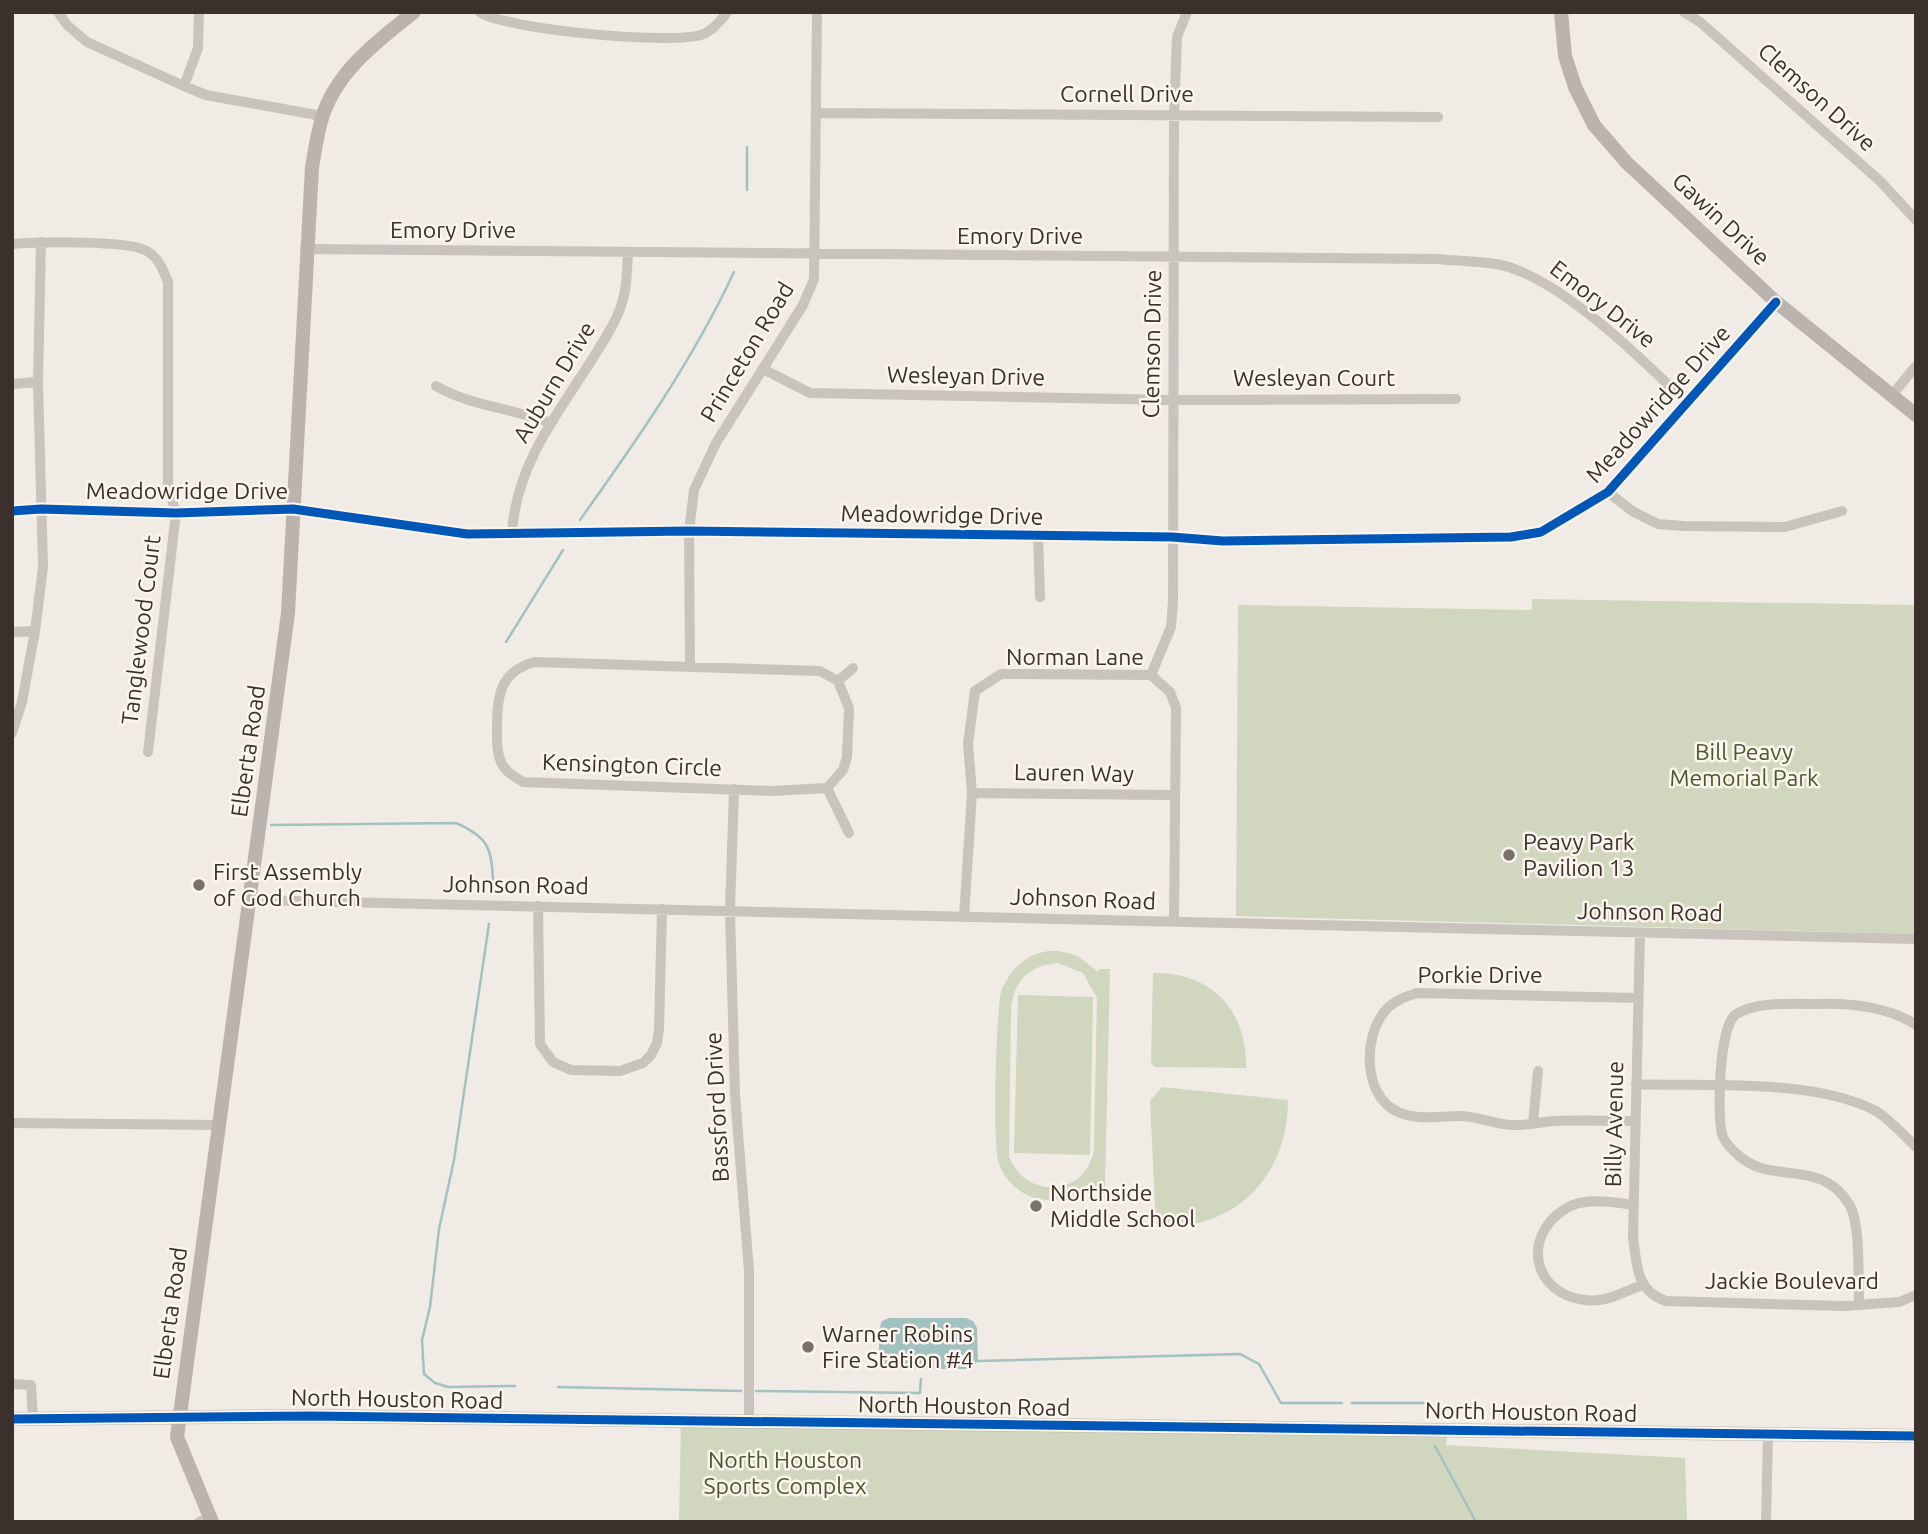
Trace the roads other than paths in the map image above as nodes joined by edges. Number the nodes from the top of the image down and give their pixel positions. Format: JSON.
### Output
{"nodes":[{"id":1,"x":58,"y":12,"type":"edge"},
{"id":2,"x":198,"y":12,"type":"edge"},
{"id":3,"x":414,"y":12,"type":"edge"},
{"id":4,"x":480,"y":12,"type":"edge"},
{"id":5,"x":727,"y":12,"type":"edge"},
{"id":6,"x":817,"y":12,"type":"edge"},
{"id":7,"x":1187,"y":12,"type":"edge"},
{"id":8,"x":1561,"y":12,"type":"edge"},
{"id":9,"x":1685,"y":12,"type":"edge"},
{"id":10,"x":1709,"y":12,"type":"edge"},
{"id":11,"x":1700,"y":22,"type":"junction"},
{"id":12,"x":184,"y":86,"type":"junction"},
{"id":13,"x":816,"y":113,"type":"junction"},
{"id":14,"x":322,"y":116,"type":"junction"},
{"id":15,"x":1174,"y":116,"type":"junction"},
{"id":16,"x":1438,"y":117,"type":"dead end"},
{"id":17,"x":1916,"y":220,"type":"edge"},
{"id":18,"x":41,"y":242,"type":"junction"},
{"id":19,"x":12,"y":244,"type":"edge"},
{"id":20,"x":305,"y":249,"type":"junction"},
{"id":21,"x":628,"y":252,"type":"junction"},
{"id":22,"x":814,"y":255,"type":"junction"},
{"id":23,"x":1175,"y":258,"type":"junction"},
{"id":24,"x":1776,"y":302,"type":"junction"},
{"id":25,"x":1916,"y":366,"type":"edge"},
{"id":26,"x":765,"y":370,"type":"junction"},
{"id":27,"x":38,"y":382,"type":"junction"},
{"id":28,"x":12,"y":384,"type":"edge"},
{"id":29,"x":436,"y":386,"type":"dead end"},
{"id":30,"x":1892,"y":395,"type":"junction"},
{"id":31,"x":1456,"y":399,"type":"dead end"},
{"id":32,"x":1172,"y":400,"type":"junction"},
{"id":33,"x":1686,"y":402,"type":"junction"},
{"id":34,"x":1916,"y":415,"type":"edge"},
{"id":35,"x":550,"y":422,"type":"junction"},
{"id":36,"x":1608,"y":492,"type":"junction"},
{"id":37,"x":41,"y":509,"type":"junction"},
{"id":38,"x":293,"y":509,"type":"junction"},
{"id":39,"x":12,"y":511,"type":"edge"},
{"id":40,"x":1842,"y":511,"type":"dead end"},
{"id":41,"x":176,"y":513,"type":"junction"},
{"id":42,"x":689,"y":531,"type":"junction"},
{"id":43,"x":512,"y":533,"type":"junction"},
{"id":44,"x":1038,"y":535,"type":"junction"},
{"id":45,"x":1172,"y":537,"type":"junction"},
{"id":46,"x":1040,"y":597,"type":"dead end"},
{"id":47,"x":36,"y":631,"type":"junction"},
{"id":48,"x":12,"y":632,"type":"edge"},
{"id":49,"x":690,"y":666,"type":"junction"},
{"id":50,"x":853,"y":668,"type":"dead end"},
{"id":51,"x":1152,"y":675,"type":"junction"},
{"id":52,"x":838,"y":681,"type":"junction"},
{"id":53,"x":12,"y":733,"type":"edge"},
{"id":54,"x":148,"y":752,"type":"dead end"},
{"id":55,"x":827,"y":788,"type":"junction"},
{"id":56,"x":734,"y":789,"type":"junction"},
{"id":57,"x":972,"y":793,"type":"junction"},
{"id":58,"x":1175,"y":795,"type":"junction"},
{"id":59,"x":849,"y":833,"type":"dead end"},
{"id":60,"x":249,"y":900,"type":"junction"},
{"id":61,"x":538,"y":906,"type":"junction"},
{"id":62,"x":662,"y":909,"type":"junction"},
{"id":63,"x":730,"y":910,"type":"junction"},
{"id":64,"x":964,"y":917,"type":"junction"},
{"id":65,"x":1174,"y":922,"type":"junction"},
{"id":66,"x":1640,"y":933,"type":"junction"},
{"id":67,"x":1916,"y":939,"type":"edge"},
{"id":68,"x":1638,"y":998,"type":"junction"},
{"id":69,"x":1916,"y":1025,"type":"edge"},
{"id":70,"x":1538,"y":1071,"type":"dead end"},
{"id":71,"x":1636,"y":1084,"type":"junction"},
{"id":72,"x":1720,"y":1087,"type":"junction"},
{"id":73,"x":1635,"y":1121,"type":"junction"},
{"id":74,"x":12,"y":1123,"type":"edge"},
{"id":75,"x":1533,"y":1123,"type":"junction"},
{"id":76,"x":219,"y":1125,"type":"junction"},
{"id":77,"x":1915,"y":1146,"type":"edge"},
{"id":78,"x":1633,"y":1205,"type":"junction"},
{"id":79,"x":1642,"y":1286,"type":"junction"},
{"id":80,"x":1916,"y":1295,"type":"edge"},
{"id":81,"x":1859,"y":1304,"type":"junction"},
{"id":82,"x":12,"y":1384,"type":"edge"},
{"id":83,"x":178,"y":1417,"type":"junction"},
{"id":84,"x":12,"y":1419,"type":"edge"},
{"id":85,"x":33,"y":1419,"type":"junction"},
{"id":86,"x":749,"y":1423,"type":"junction"},
{"id":87,"x":1768,"y":1434,"type":"junction"},
{"id":88,"x":1916,"y":1436,"type":"edge"},
{"id":89,"x":207,"y":1521,"type":"edge"},
{"id":90,"x":1766,"y":1522,"type":"edge"}],
"edges":[{"from":1,"to":12,"type":"street"},
{"from":2,"to":12,"type":"street"},
{"from":3,"to":14,"type":"street","name":"Elberta Road"},
{"from":4,"to":5,"type":"street"},
{"from":6,"to":13,"type":"street","name":"Princeton Road"},
{"from":7,"to":15,"type":"street","name":"Clemson Drive"},
{"from":8,"to":24,"type":"street","name":"Gawin Drive"},
{"from":9,"to":11,"type":"street","name":"Clemson Drive"},
{"from":10,"to":11,"type":"street"},
{"from":11,"to":17,"type":"street","name":"Clemson Drive"},
{"from":12,"to":14,"type":"street"},
{"from":13,"to":15,"type":"street","name":"Cornell Drive"},
{"from":13,"to":22,"type":"street","name":"Princeton Road"},
{"from":14,"to":20,"type":"street","name":"Elberta Road"},
{"from":15,"to":16,"type":"street","name":"Cornell Drive"},
{"from":15,"to":23,"type":"street","name":"Clemson Drive"},
{"from":18,"to":19,"type":"street","name":"Tanglewood Court"},
{"from":18,"to":27,"type":"street"},
{"from":18,"to":41,"type":"street","name":"Tanglewood Court"},
{"from":20,"to":21,"type":"street","name":"Emory Drive"},
{"from":20,"to":38,"type":"street","name":"Elberta Road"},
{"from":21,"to":22,"type":"street","name":"Emory Drive"},
{"from":21,"to":35,"type":"street","name":"Auburn Drive"},
{"from":22,"to":23,"type":"street","name":"Emory Drive"},
{"from":22,"to":26,"type":"street","name":"Princeton Road"},
{"from":23,"to":32,"type":"street","name":"Clemson Drive"},
{"from":23,"to":33,"type":"street","name":"Emory Drive"},
{"from":24,"to":30,"type":"street","name":"Gawin Drive"},
{"from":24,"to":33,"type":"street","name":"Meadowridge Drive"},
{"from":25,"to":30,"type":"street"},
{"from":26,"to":32,"type":"street","name":"Wesleyan Drive"},
{"from":26,"to":42,"type":"street","name":"Princeton Road"},
{"from":27,"to":28,"type":"street"},
{"from":27,"to":37,"type":"street"},
{"from":29,"to":35,"type":"street"},
{"from":30,"to":34,"type":"street","name":"Gawin Drive"},
{"from":31,"to":32,"type":"street","name":"Wesleyan Court"},
{"from":32,"to":45,"type":"street","name":"Clemson Drive"},
{"from":33,"to":36,"type":"street","name":"Meadowridge Drive"},
{"from":35,"to":43,"type":"street","name":"Auburn Drive"},
{"from":36,"to":40,"type":"street"},
{"from":36,"to":45,"type":"street","name":"Meadowridge Drive"},
{"from":37,"to":39,"type":"street","name":"Meadowridge Drive"},
{"from":37,"to":41,"type":"street","name":"Meadowridge Drive"},
{"from":37,"to":47,"type":"street"},
{"from":38,"to":41,"type":"street","name":"Meadowridge Drive"},
{"from":38,"to":43,"type":"street","name":"Meadowridge Drive"},
{"from":38,"to":60,"type":"street","name":"Elberta Road"},
{"from":41,"to":54,"type":"street","name":"Tanglewood Court"},
{"from":42,"to":43,"type":"street","name":"Meadowridge Drive"},
{"from":42,"to":44,"type":"street","name":"Meadowridge Drive"},
{"from":42,"to":49,"type":"street","name":"Princeton Road"},
{"from":44,"to":45,"type":"street","name":"Meadowridge Drive"},
{"from":44,"to":46,"type":"street"},
{"from":45,"to":51,"type":"street","name":"Clemson Drive"},
{"from":47,"to":48,"type":"street"},
{"from":47,"to":53,"type":"street"},
{"from":49,"to":52,"type":"street","name":"Kensington Circle"},
{"from":49,"to":56,"type":"street","name":"Kensington Circle"},
{"from":50,"to":52,"type":"street"},
{"from":51,"to":57,"type":"street","name":"Norman Lane"},
{"from":51,"to":58,"type":"street","name":"Norman Lane"},
{"from":52,"to":55,"type":"street"},
{"from":55,"to":56,"type":"street","name":"Kensington Circle"},
{"from":55,"to":59,"type":"street"},
{"from":56,"to":63,"type":"street","name":"Bassford Drive"},
{"from":57,"to":58,"type":"street","name":"Lauren Way"},
{"from":57,"to":64,"type":"street","name":"Norman Lane"},
{"from":58,"to":65,"type":"street","name":"Norman Lane"},
{"from":60,"to":61,"type":"street","name":"Johnson Road"},
{"from":60,"to":76,"type":"street","name":"Elberta Road"},
{"from":61,"to":62,"type":"street","name":"Johnson Road"},
{"from":61,"to":62,"type":"street"},
{"from":62,"to":63,"type":"street","name":"Johnson Road"},
{"from":63,"to":64,"type":"street","name":"Johnson Road"},
{"from":63,"to":86,"type":"street","name":"Bassford Drive"},
{"from":64,"to":65,"type":"street","name":"Johnson Road"},
{"from":65,"to":66,"type":"street","name":"Johnson Road"},
{"from":66,"to":67,"type":"street","name":"Johnson Road"},
{"from":66,"to":68,"type":"street","name":"Billy Avenue"},
{"from":68,"to":71,"type":"street","name":"Billy Avenue"},
{"from":68,"to":75,"type":"street","name":"Porkie Drive"},
{"from":69,"to":72,"type":"street"},
{"from":70,"to":75,"type":"street"},
{"from":71,"to":72,"type":"street"},
{"from":71,"to":73,"type":"street","name":"Billy Avenue"},
{"from":72,"to":77,"type":"street"},
{"from":72,"to":81,"type":"street"},
{"from":73,"to":75,"type":"street","name":"Porkie Drive"},
{"from":73,"to":78,"type":"street","name":"Billy Avenue"},
{"from":74,"to":76,"type":"street"},
{"from":76,"to":83,"type":"street","name":"Elberta Road"},
{"from":78,"to":79,"type":"street","name":"Billy Avenue"},
{"from":78,"to":79,"type":"street"},
{"from":79,"to":81,"type":"street","name":"Jackie Boulevard"},
{"from":80,"to":81,"type":"street","name":"Jackie Boulevard"},
{"from":82,"to":85,"type":"street"},
{"from":83,"to":85,"type":"street","name":"North Houston Road"},
{"from":83,"to":86,"type":"street","name":"North Houston Road"},
{"from":83,"to":89,"type":"street","name":"Elberta Road"},
{"from":84,"to":85,"type":"street","name":"North Houston Road"},
{"from":86,"to":87,"type":"street","name":"North Houston Road"},
{"from":87,"to":88,"type":"street","name":"North Houston Road"},
{"from":87,"to":90,"type":"street"}]}
